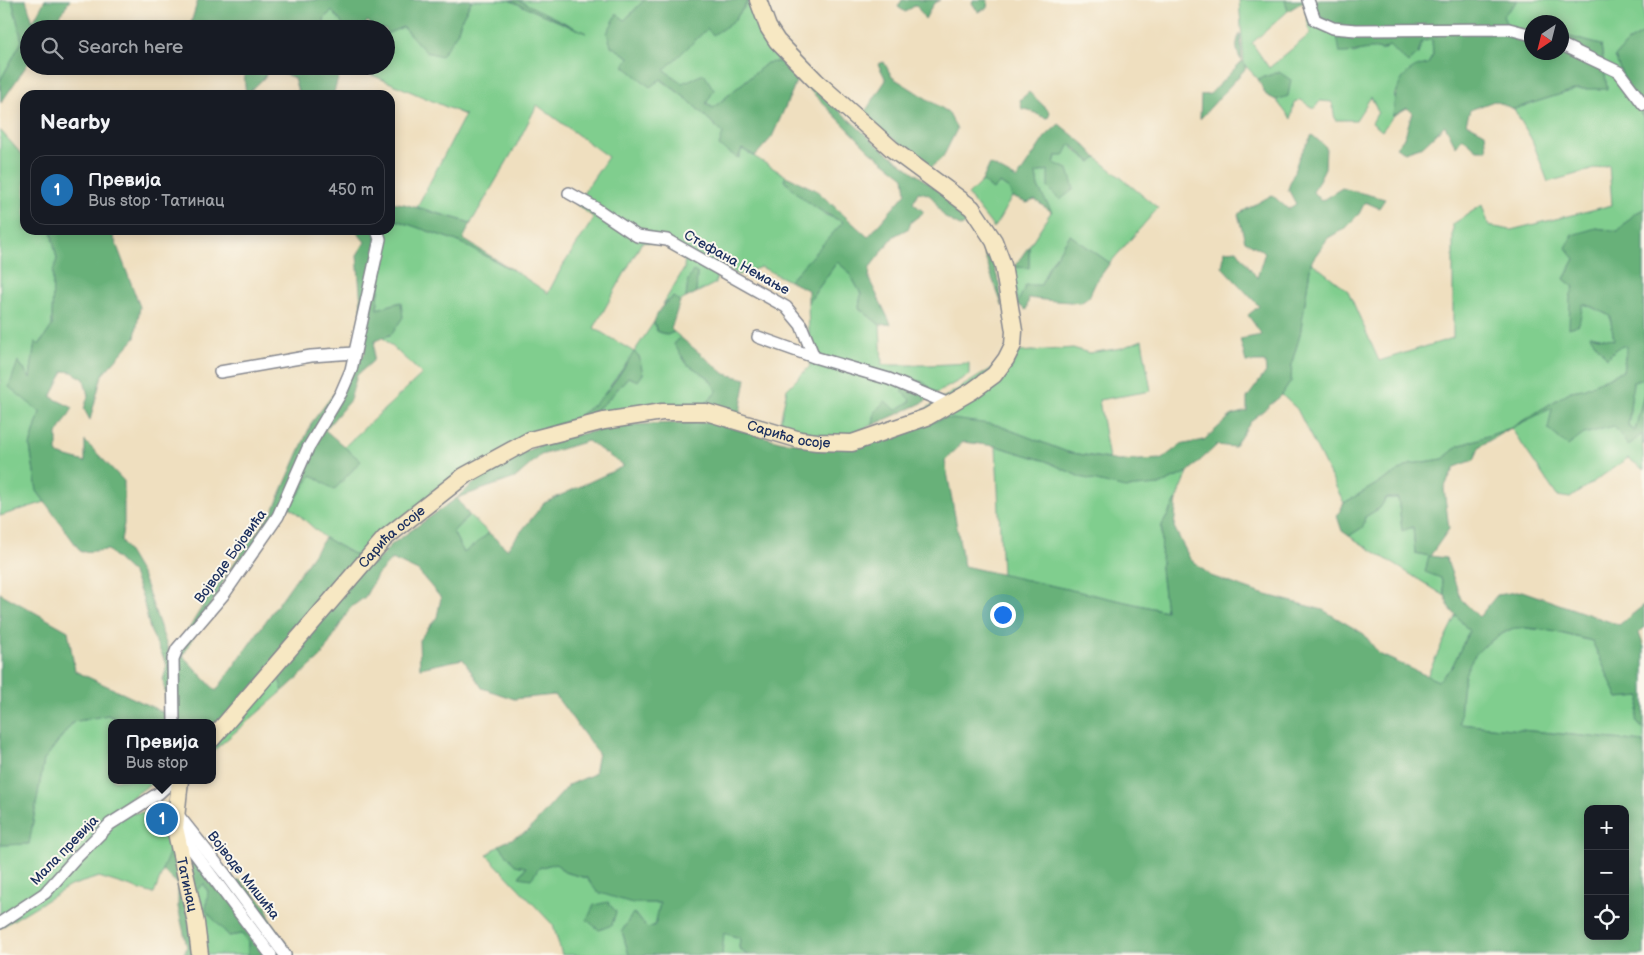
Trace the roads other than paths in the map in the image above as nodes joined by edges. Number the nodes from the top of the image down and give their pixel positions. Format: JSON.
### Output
{"nodes":[{"id":1,"x":758,"y":0,"type":"edge"},
{"id":2,"x":1308,"y":0,"type":"edge"},
{"id":3,"x":1524,"y":34,"type":"edge"},
{"id":4,"x":1569,"y":48,"type":"edge"},
{"id":5,"x":1644,"y":105,"type":"edge"},
{"id":6,"x":569,"y":193,"type":"dead end"},
{"id":7,"x":379,"y":235,"type":"edge"},
{"id":8,"x":758,"y":337,"type":"dead end"},
{"id":9,"x":354,"y":353,"type":"junction"},
{"id":10,"x":814,"y":357,"type":"junction"},
{"id":11,"x":220,"y":372,"type":"dead end"},
{"id":12,"x":949,"y":404,"type":"junction"},
{"id":13,"x":174,"y":719,"type":"edge"},
{"id":14,"x":216,"y":734,"type":"edge"},
{"id":15,"x":169,"y":784,"type":"edge"},
{"id":16,"x":180,"y":784,"type":"edge"},
{"id":17,"x":176,"y":822,"type":"junction"},
{"id":18,"x":0,"y":924,"type":"edge"},
{"id":19,"x":200,"y":955,"type":"edge"},
{"id":20,"x":271,"y":955,"type":"edge"},
{"id":21,"x":285,"y":955,"type":"edge"}],
"edges":[{"from":1,"to":12,"type":"street","name":"Сарића осоје"},
{"from":2,"to":3,"type":"street"},
{"from":4,"to":5,"type":"street"},
{"from":6,"to":10,"type":"street","name":"Стефана Немање"},
{"from":7,"to":9,"type":"street","name":"Војводе Бојовића"},
{"from":8,"to":10,"type":"street"},
{"from":9,"to":11,"type":"street"},
{"from":9,"to":13,"type":"street","name":"Војводе Бојовића"},
{"from":10,"to":12,"type":"street"},
{"from":12,"to":14,"type":"street","name":"Сарића осоје"},
{"from":15,"to":18,"type":"street","name":"Мала превија"},
{"from":16,"to":17,"type":"street"},
{"from":17,"to":19,"type":"street","name":"Татинац"},
{"from":17,"to":20,"type":"street","name":"Војводе Мишића"},
{"from":17,"to":21,"type":"street","name":"Војводе Мишића"}]}
